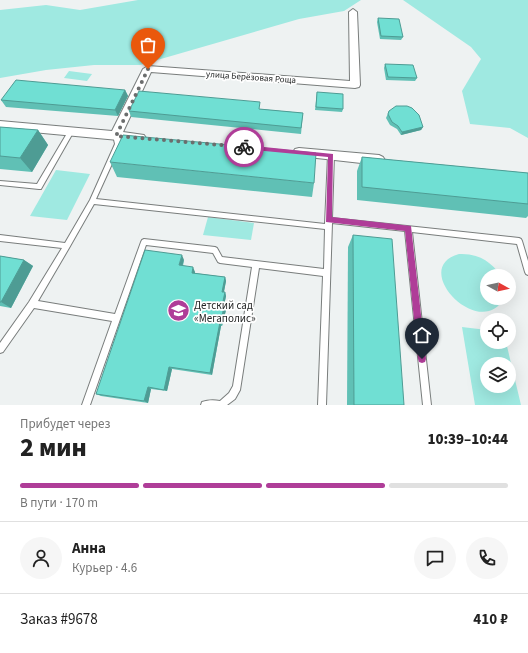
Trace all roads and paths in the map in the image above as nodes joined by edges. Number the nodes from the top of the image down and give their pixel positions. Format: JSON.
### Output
{"nodes":[{"id":1,"x":353,"y":12,"type":"dead end"},
{"id":2,"x":0,"y":125,"type":"edge"},
{"id":3,"x":71,"y":131,"type":"junction"},
{"id":4,"x":116,"y":136,"type":"junction"},
{"id":5,"x":155,"y":139,"type":"edge"},
{"id":6,"x":286,"y":151,"type":"edge"},
{"id":7,"x":331,"y":155,"type":"junction"},
{"id":8,"x":394,"y":161,"type":"edge"},
{"id":9,"x":0,"y":183,"type":"edge"},
{"id":10,"x":92,"y":201,"type":"junction"},
{"id":11,"x":329,"y":223,"type":"junction"},
{"id":12,"x":408,"y":228,"type":"junction"},
{"id":13,"x":0,"y":238,"type":"edge"},
{"id":14,"x":67,"y":246,"type":"junction"},
{"id":15,"x":256,"y":264,"type":"junction"},
{"id":16,"x":528,"y":272,"type":"edge"},
{"id":17,"x":327,"y":273,"type":"junction"},
{"id":18,"x":32,"y":304,"type":"junction"},
{"id":19,"x":117,"y":318,"type":"junction"},
{"id":20,"x":0,"y":349,"type":"edge"},
{"id":21,"x":86,"y":405,"type":"edge"},
{"id":22,"x":205,"y":405,"type":"edge"},
{"id":23,"x":221,"y":405,"type":"edge"},
{"id":24,"x":322,"y":405,"type":"edge"},
{"id":25,"x":427,"y":405,"type":"edge"}],
"edges":[{"from":1,"to":4,"type":"street","name":"улица Берёзовая Роща"},
{"from":2,"to":3,"type":"street"},
{"from":3,"to":4,"type":"street"},
{"from":3,"to":9,"type":"lane"},
{"from":4,"to":5,"type":"street"},
{"from":4,"to":10,"type":"lane"},
{"from":6,"to":7,"type":"street"},
{"from":7,"to":8,"type":"street"},
{"from":7,"to":11,"type":"lane"},
{"from":10,"to":11,"type":"lane"},
{"from":10,"to":14,"type":"lane"},
{"from":11,"to":12,"type":"lane"},
{"from":11,"to":17,"type":"lane"},
{"from":12,"to":16,"type":"lane"},
{"from":12,"to":25,"type":"lane"},
{"from":13,"to":14,"type":"lane"},
{"from":14,"to":18,"type":"lane"},
{"from":15,"to":17,"type":"lane"},
{"from":15,"to":19,"type":"lane"},
{"from":15,"to":23,"type":"lane"},
{"from":17,"to":24,"type":"lane"},
{"from":18,"to":19,"type":"lane"},
{"from":18,"to":20,"type":"lane"},
{"from":19,"to":21,"type":"lane"},
{"from":22,"to":23,"type":"lane"}]}
